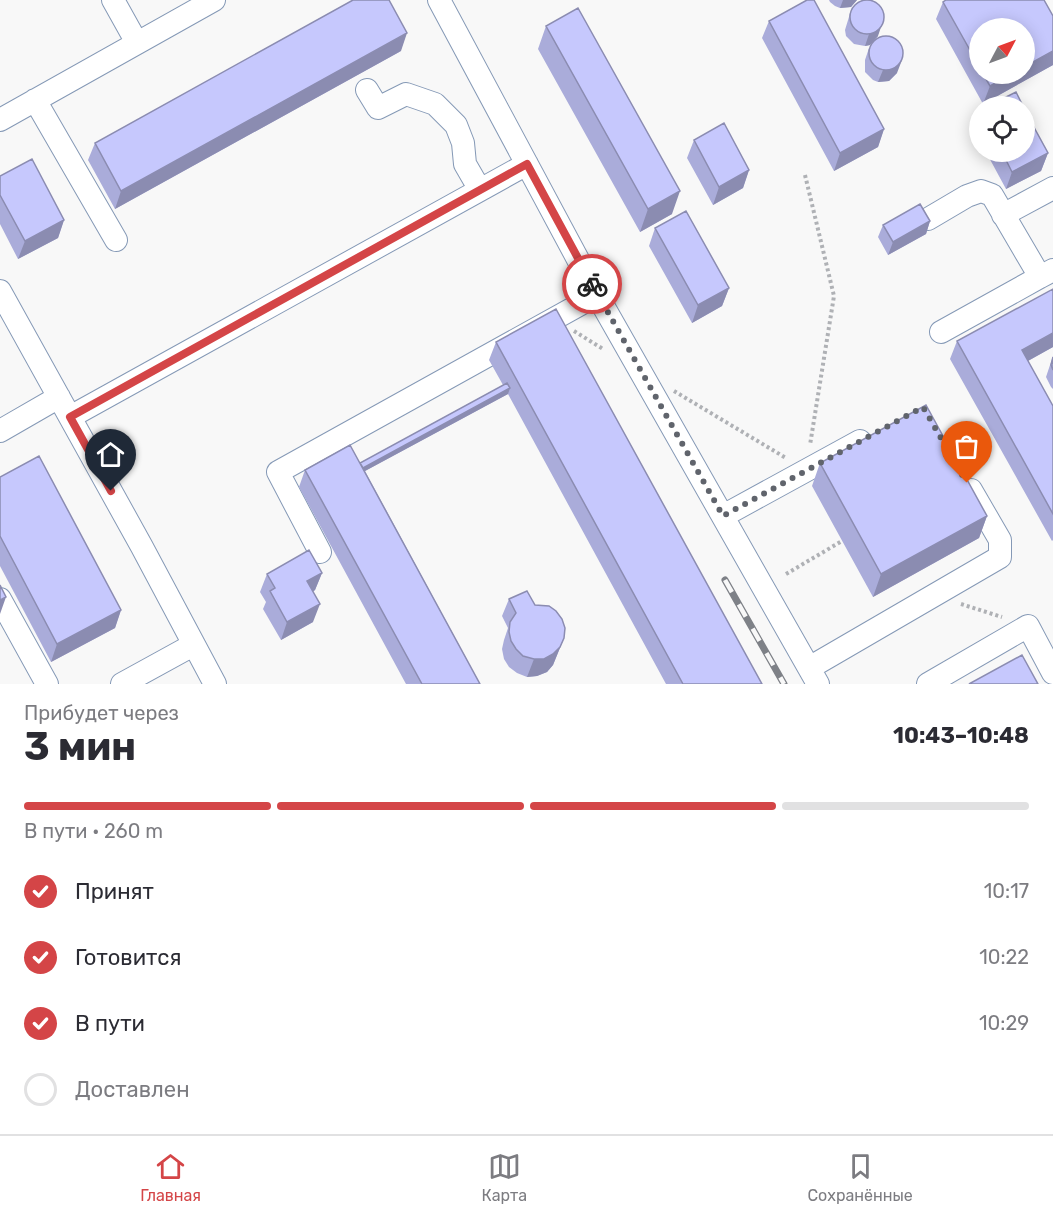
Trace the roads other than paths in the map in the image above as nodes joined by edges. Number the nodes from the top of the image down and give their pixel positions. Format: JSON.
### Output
{"nodes":[{"id":1,"x":113,"y":0,"type":"edge"},
{"id":2,"x":214,"y":0,"type":"edge"},
{"id":3,"x":440,"y":0,"type":"edge"},
{"id":4,"x":137,"y":43,"type":"junction"},
{"id":5,"x":367,"y":90,"type":"dead end"},
{"id":6,"x":35,"y":100,"type":"junction"},
{"id":7,"x":0,"y":120,"type":"edge"},
{"id":8,"x":527,"y":164,"type":"junction"},
{"id":9,"x":1053,"y":188,"type":"edge"},
{"id":10,"x":480,"y":190,"type":"junction"},
{"id":11,"x":1003,"y":215,"type":"junction"},
{"id":12,"x":928,"y":219,"type":"edge"},
{"id":13,"x":116,"y":240,"type":"dead end"},
{"id":14,"x":1047,"y":274,"type":"edge"},
{"id":15,"x":0,"y":291,"type":"edge"},
{"id":16,"x":597,"y":295,"type":"junction"},
{"id":17,"x":941,"y":332,"type":"dead end"},
{"id":18,"x":59,"y":397,"type":"junction"},
{"id":19,"x":70,"y":417,"type":"junction"},
{"id":20,"x":0,"y":431,"type":"edge"},
{"id":21,"x":874,"y":434,"type":"edge"},
{"id":22,"x":959,"y":468,"type":"edge"},
{"id":23,"x":723,"y":516,"type":"junction"},
{"id":24,"x":320,"y":552,"type":"dead end"},
{"id":25,"x":0,"y":599,"type":"edge"},
{"id":26,"x":193,"y":645,"type":"junction"},
{"id":27,"x":1053,"y":673,"type":"edge"},
{"id":28,"x":814,"y":676,"type":"edge"},
{"id":29,"x":47,"y":684,"type":"edge"},
{"id":30,"x":122,"y":684,"type":"edge"},
{"id":31,"x":215,"y":684,"type":"edge"},
{"id":32,"x":928,"y":684,"type":"edge"}],
"edges":[{"from":1,"to":4,"type":"lane"},
{"from":2,"to":4,"type":"lane"},
{"from":3,"to":8,"type":"lane"},
{"from":4,"to":6,"type":"lane"},
{"from":5,"to":10,"type":"lane"},
{"from":6,"to":7,"type":"lane"},
{"from":6,"to":13,"type":"lane"},
{"from":8,"to":10,"type":"lane"},
{"from":8,"to":16,"type":"lane"},
{"from":9,"to":11,"type":"lane"},
{"from":10,"to":19,"type":"lane"},
{"from":11,"to":12,"type":"lane"},
{"from":11,"to":14,"type":"lane"},
{"from":14,"to":17,"type":"lane"},
{"from":15,"to":18,"type":"lane"},
{"from":16,"to":23,"type":"lane"},
{"from":16,"to":24,"type":"lane"},
{"from":18,"to":19,"type":"lane"},
{"from":18,"to":20,"type":"lane"},
{"from":19,"to":26,"type":"lane"},
{"from":21,"to":23,"type":"lane"},
{"from":22,"to":28,"type":"lane"},
{"from":23,"to":28,"type":"lane"},
{"from":25,"to":29,"type":"lane"},
{"from":26,"to":30,"type":"lane"},
{"from":26,"to":31,"type":"lane"},
{"from":27,"to":32,"type":"lane"}]}
